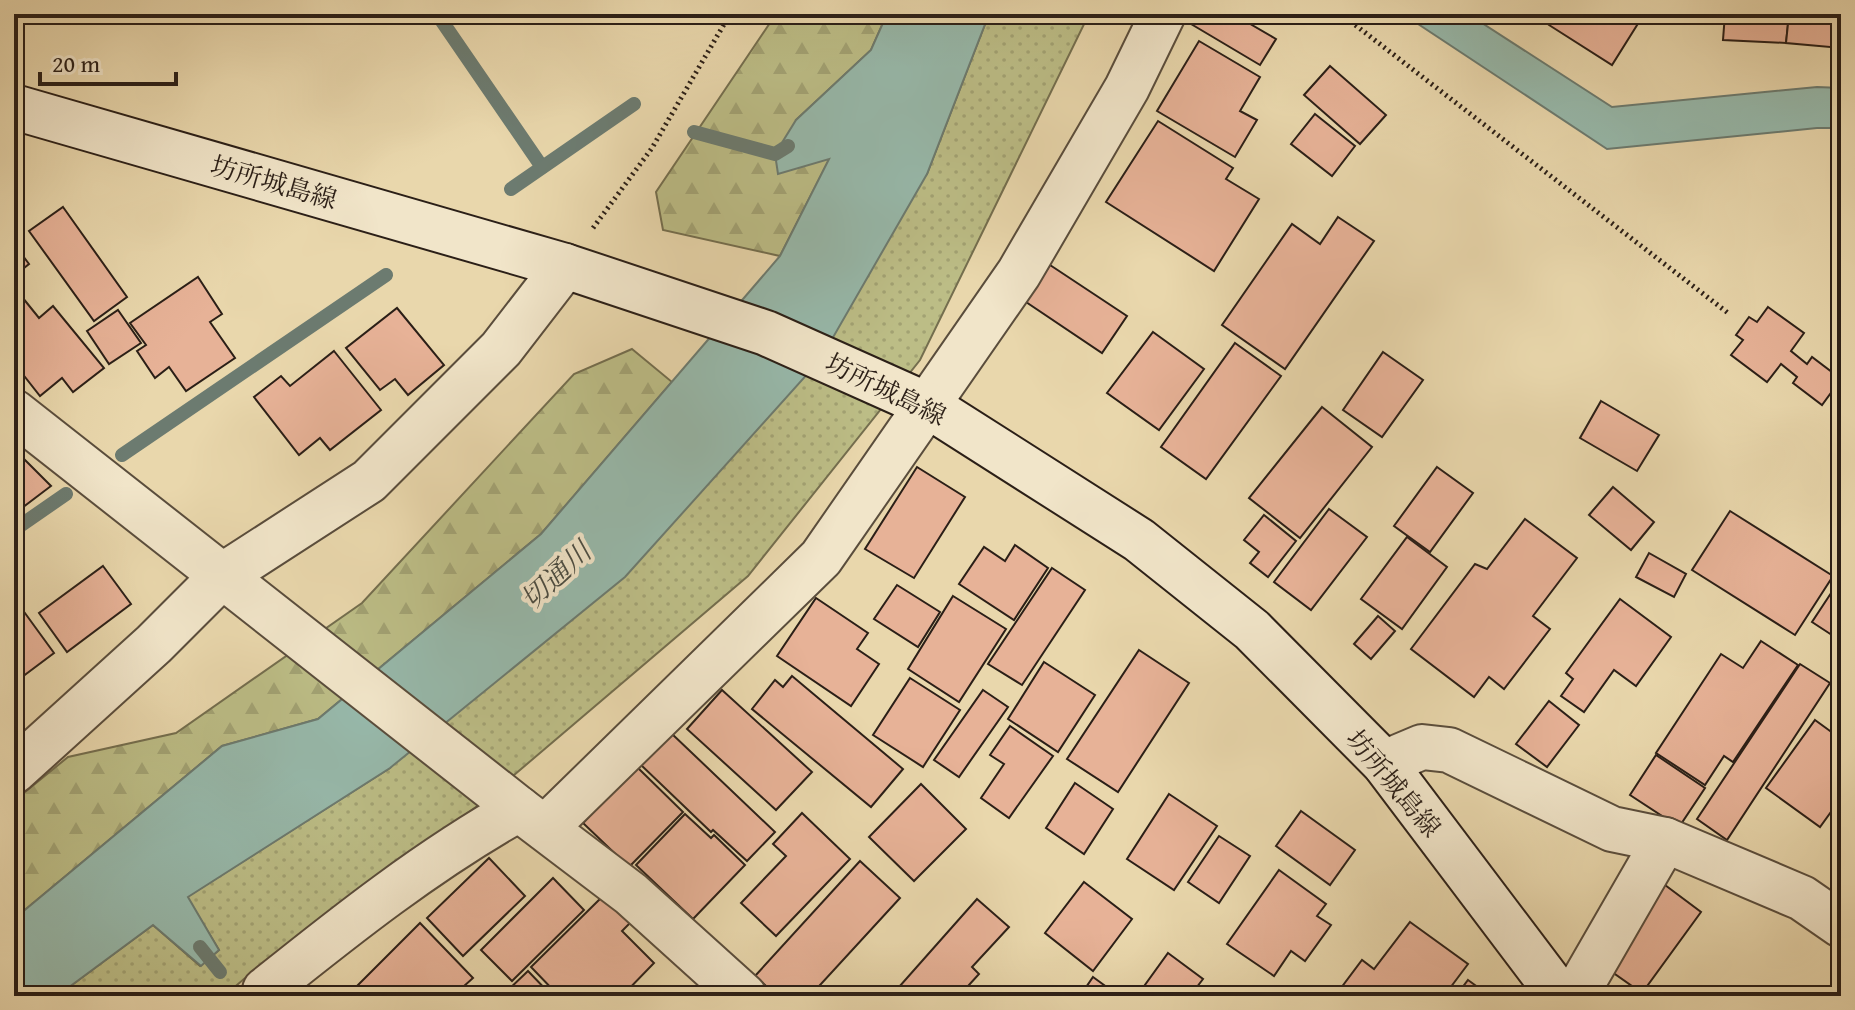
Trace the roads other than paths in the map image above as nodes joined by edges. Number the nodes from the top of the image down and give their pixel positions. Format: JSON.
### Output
{"nodes":[{"id":1,"x":1163,"y":14,"type":"edge"},
{"id":2,"x":14,"y":107,"type":"edge"},
{"id":3,"x":565,"y":266,"type":"junction"},
{"id":4,"x":927,"y":405,"type":"junction"},
{"id":5,"x":14,"y":412,"type":"edge"},
{"id":6,"x":230,"y":582,"type":"junction"},
{"id":7,"x":1384,"y":763,"type":"junction"},
{"id":8,"x":14,"y":771,"type":"edge"},
{"id":9,"x":523,"y":812,"type":"junction"},
{"id":10,"x":1665,"y":840,"type":"junction"},
{"id":11,"x":1841,"y":925,"type":"edge"},
{"id":12,"x":265,"y":990,"type":"dead end"},
{"id":13,"x":744,"y":996,"type":"edge"},
{"id":14,"x":1560,"y":996,"type":"edge"},
{"id":15,"x":1575,"y":996,"type":"edge"}],
"edges":[{"from":1,"to":4,"type":"street"},
{"from":2,"to":3,"type":"street","name":"坊所城島線"},
{"from":3,"to":4,"type":"street","name":"坊所城島線"},
{"from":3,"to":6,"type":"street"},
{"from":4,"to":7,"type":"street","name":"坊所城島線"},
{"from":4,"to":9,"type":"street"},
{"from":5,"to":6,"type":"street"},
{"from":6,"to":8,"type":"street"},
{"from":6,"to":9,"type":"street"},
{"from":7,"to":10,"type":"street"},
{"from":7,"to":14,"type":"street","name":"坊所城島線"},
{"from":9,"to":12,"type":"street"},
{"from":9,"to":13,"type":"street"},
{"from":10,"to":11,"type":"street"},
{"from":10,"to":15,"type":"street"}]}
